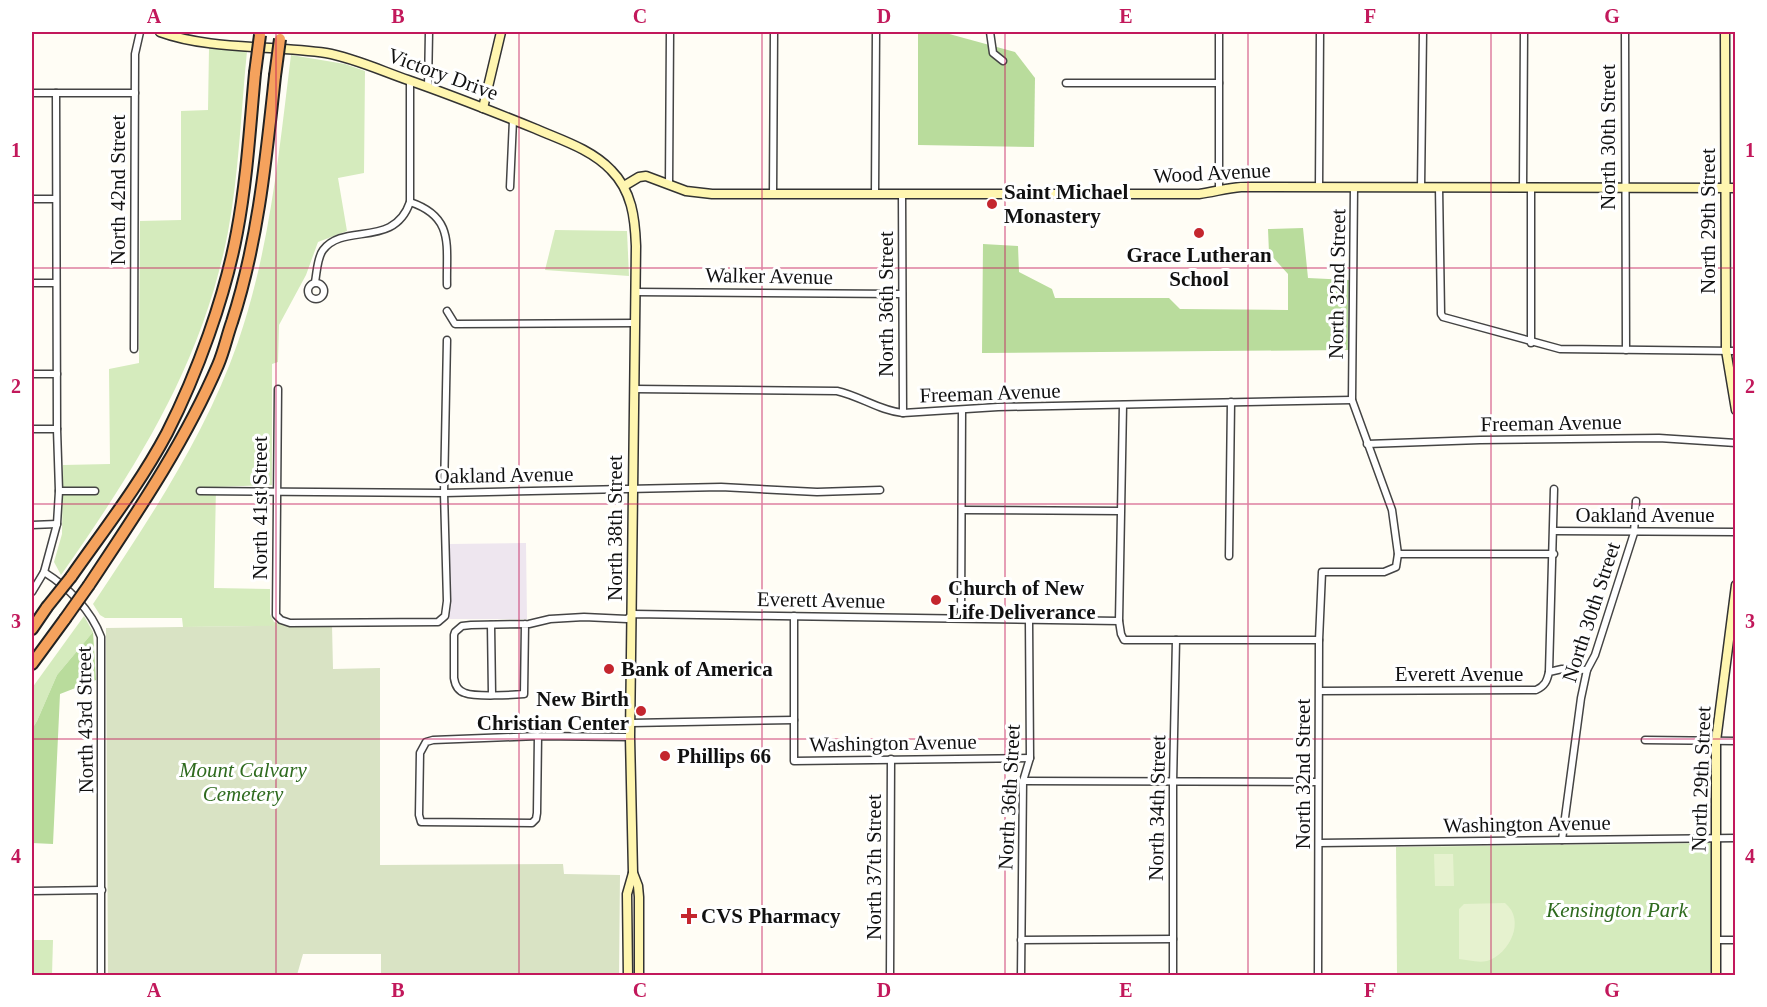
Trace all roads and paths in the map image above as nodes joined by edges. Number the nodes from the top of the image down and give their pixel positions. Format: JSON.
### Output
{"nodes":[{"id":1,"x":140,"y":32,"type":"edge"},
{"id":2,"x":159,"y":32,"type":"edge"},
{"id":3,"x":429,"y":32,"type":"edge"},
{"id":4,"x":501,"y":32,"type":"edge"},
{"id":5,"x":670,"y":32,"type":"edge"},
{"id":6,"x":774,"y":32,"type":"edge"},
{"id":7,"x":876,"y":32,"type":"edge"},
{"id":8,"x":990,"y":32,"type":"edge"},
{"id":9,"x":1219,"y":32,"type":"edge"},
{"id":10,"x":1320,"y":32,"type":"edge"},
{"id":11,"x":1423,"y":32,"type":"edge"},
{"id":12,"x":1524,"y":32,"type":"edge"},
{"id":13,"x":1625,"y":32,"type":"edge"},
{"id":14,"x":1725,"y":32,"type":"edge"},
{"id":15,"x":260,"y":33,"type":"edge"},
{"id":16,"x":191,"y":35,"type":"edge"},
{"id":17,"x":280,"y":35,"type":"edge"},
{"id":18,"x":1003,"y":61,"type":"dead end"},
{"id":19,"x":410,"y":81,"type":"junction"},
{"id":20,"x":1066,"y":83,"type":"dead end"},
{"id":21,"x":1219,"y":83,"type":"junction"},
{"id":22,"x":429,"y":87,"type":"junction"},
{"id":23,"x":32,"y":93,"type":"edge"},
{"id":24,"x":56,"y":93,"type":"junction"},
{"id":25,"x":135,"y":93,"type":"junction"},
{"id":26,"x":483,"y":108,"type":"junction"},
{"id":27,"x":513,"y":120,"type":"junction"},
{"id":28,"x":669,"y":185,"type":"junction"},
{"id":29,"x":624,"y":186,"type":"junction"},
{"id":30,"x":510,"y":187,"type":"dead end"},
{"id":31,"x":1319,"y":187,"type":"junction"},
{"id":32,"x":1354,"y":187,"type":"junction"},
{"id":33,"x":1421,"y":187,"type":"junction"},
{"id":34,"x":1439,"y":187,"type":"junction"},
{"id":35,"x":1527,"y":187,"type":"junction"},
{"id":36,"x":1624,"y":187,"type":"junction"},
{"id":37,"x":1725,"y":188,"type":"junction"},
{"id":38,"x":1736,"y":188,"type":"edge"},
{"id":39,"x":1219,"y":189,"type":"junction"},
{"id":40,"x":773,"y":194,"type":"junction"},
{"id":41,"x":875,"y":194,"type":"junction"},
{"id":42,"x":902,"y":195,"type":"junction"},
{"id":43,"x":32,"y":199,"type":"edge"},
{"id":44,"x":55,"y":199,"type":"junction"},
{"id":45,"x":411,"y":202,"type":"junction"},
{"id":46,"x":315,"y":282,"type":"dead end"},
{"id":47,"x":32,"y":283,"type":"edge"},
{"id":48,"x":56,"y":283,"type":"junction"},
{"id":49,"x":447,"y":285,"type":"dead end"},
{"id":50,"x":635,"y":291,"type":"junction"},
{"id":51,"x":902,"y":294,"type":"junction"},
{"id":52,"x":447,"y":311,"type":"dead end"},
{"id":53,"x":635,"y":323,"type":"junction"},
{"id":54,"x":447,"y":340,"type":"dead end"},
{"id":55,"x":1531,"y":343,"type":"junction"},
{"id":56,"x":134,"y":349,"type":"dead end"},
{"id":57,"x":1626,"y":350,"type":"junction"},
{"id":58,"x":1726,"y":350,"type":"junction"},
{"id":59,"x":1736,"y":351,"type":"edge"},
{"id":60,"x":32,"y":374,"type":"edge"},
{"id":61,"x":57,"y":374,"type":"junction"},
{"id":62,"x":278,"y":389,"type":"dead end"},
{"id":63,"x":634,"y":389,"type":"junction"},
{"id":64,"x":1352,"y":400,"type":"junction"},
{"id":65,"x":1231,"y":402,"type":"junction"},
{"id":66,"x":1123,"y":405,"type":"junction"},
{"id":67,"x":962,"y":410,"type":"junction"},
{"id":68,"x":1736,"y":410,"type":"edge"},
{"id":69,"x":903,"y":413,"type":"junction"},
{"id":70,"x":32,"y":429,"type":"edge"},
{"id":71,"x":57,"y":429,"type":"junction"},
{"id":72,"x":1736,"y":443,"type":"edge"},
{"id":73,"x":1367,"y":444,"type":"junction"},
{"id":74,"x":633,"y":489,"type":"junction"},
{"id":75,"x":1554,"y":489,"type":"dead end"},
{"id":76,"x":276,"y":490,"type":"junction"},
{"id":77,"x":880,"y":490,"type":"dead end"},
{"id":78,"x":95,"y":491,"type":"dead end"},
{"id":79,"x":200,"y":491,"type":"dead end"},
{"id":80,"x":59,"y":492,"type":"junction"},
{"id":81,"x":444,"y":493,"type":"junction"},
{"id":82,"x":1636,"y":501,"type":"dead end"},
{"id":83,"x":962,"y":510,"type":"junction"},
{"id":84,"x":1120,"y":511,"type":"junction"},
{"id":85,"x":57,"y":524,"type":"junction"},
{"id":86,"x":32,"y":525,"type":"edge"},
{"id":87,"x":1554,"y":531,"type":"junction"},
{"id":88,"x":1736,"y":532,"type":"edge"},
{"id":89,"x":1634,"y":533,"type":"junction"},
{"id":90,"x":1398,"y":554,"type":"junction"},
{"id":91,"x":1554,"y":554,"type":"junction"},
{"id":92,"x":1228,"y":556,"type":"dead end"},
{"id":93,"x":44,"y":572,"type":"junction"},
{"id":94,"x":1736,"y":585,"type":"edge"},
{"id":95,"x":32,"y":592,"type":"edge"},
{"id":96,"x":633,"y":614,"type":"junction"},
{"id":97,"x":794,"y":616,"type":"junction"},
{"id":98,"x":961,"y":618,"type":"junction"},
{"id":99,"x":1029,"y":621,"type":"junction"},
{"id":100,"x":1119,"y":621,"type":"junction"},
{"id":101,"x":525,"y":624,"type":"junction"},
{"id":102,"x":491,"y":625,"type":"junction"},
{"id":103,"x":32,"y":629,"type":"edge"},
{"id":104,"x":1176,"y":640,"type":"junction"},
{"id":105,"x":1319,"y":640,"type":"junction"},
{"id":106,"x":32,"y":664,"type":"edge"},
{"id":107,"x":1587,"y":670,"type":"junction"},
{"id":108,"x":1550,"y":672,"type":"junction"},
{"id":109,"x":1320,"y":691,"type":"junction"},
{"id":110,"x":492,"y":694,"type":"junction"},
{"id":111,"x":794,"y":720,"type":"junction"},
{"id":112,"x":631,"y":723,"type":"junction"},
{"id":113,"x":538,"y":736,"type":"junction"},
{"id":114,"x":630,"y":737,"type":"junction"},
{"id":115,"x":1645,"y":740,"type":"dead end"},
{"id":116,"x":1716,"y":741,"type":"junction"},
{"id":117,"x":1736,"y":741,"type":"edge"},
{"id":118,"x":1030,"y":758,"type":"junction"},
{"id":119,"x":891,"y":759,"type":"junction"},
{"id":120,"x":1023,"y":781,"type":"junction"},
{"id":121,"x":1318,"y":782,"type":"junction"},
{"id":122,"x":1173,"y":783,"type":"junction"},
{"id":123,"x":1717,"y":838,"type":"junction"},
{"id":124,"x":1736,"y":838,"type":"edge"},
{"id":125,"x":1562,"y":840,"type":"junction"},
{"id":126,"x":1319,"y":843,"type":"junction"},
{"id":127,"x":633,"y":873,"type":"junction"},
{"id":128,"x":102,"y":890,"type":"junction"},
{"id":129,"x":32,"y":891,"type":"edge"},
{"id":130,"x":1173,"y":939,"type":"junction"},
{"id":131,"x":1021,"y":940,"type":"junction"},
{"id":132,"x":1716,"y":940,"type":"junction"},
{"id":133,"x":1736,"y":940,"type":"edge"},
{"id":134,"x":101,"y":975,"type":"edge"},
{"id":135,"x":628,"y":975,"type":"edge"},
{"id":136,"x":639,"y":975,"type":"edge"},
{"id":137,"x":890,"y":975,"type":"edge"},
{"id":138,"x":1021,"y":975,"type":"edge"},
{"id":139,"x":1173,"y":975,"type":"edge"},
{"id":140,"x":1318,"y":975,"type":"edge"},
{"id":141,"x":1716,"y":975,"type":"edge"}],
"edges":[{"from":1,"to":25,"type":"street","name":"North 42nd Street"},
{"from":2,"to":16,"type":"street","name":"Victory Drive"},
{"from":3,"to":22,"type":"street"},
{"from":4,"to":26,"type":"street"},
{"from":5,"to":28,"type":"street"},
{"from":6,"to":40,"type":"street"},
{"from":7,"to":41,"type":"street"},
{"from":8,"to":18,"type":"street"},
{"from":9,"to":21,"type":"street"},
{"from":10,"to":31,"type":"street","name":"North 32nd Street"},
{"from":11,"to":33,"type":"street"},
{"from":12,"to":35,"type":"street"},
{"from":13,"to":36,"type":"street","name":"North 30th Street"},
{"from":14,"to":37,"type":"street","name":"North 29th Street"},
{"from":15,"to":103,"type":"highway","bridge":true},
{"from":16,"to":19,"type":"street","name":"Victory Drive"},
{"from":17,"to":106,"type":"highway","bridge":true},
{"from":19,"to":22,"type":"street","name":"Victory Drive"},
{"from":19,"to":45,"type":"street"},
{"from":20,"to":21,"type":"street"},
{"from":21,"to":39,"type":"street"},
{"from":22,"to":26,"type":"street","name":"Victory Drive"},
{"from":23,"to":24,"type":"street"},
{"from":24,"to":25,"type":"street"},
{"from":24,"to":44,"type":"street"},
{"from":25,"to":56,"type":"street","name":"North 42nd Street"},
{"from":26,"to":27,"type":"street","name":"Victory Drive"},
{"from":27,"to":29,"type":"street","name":"Victory Drive"},
{"from":27,"to":30,"type":"street"},
{"from":28,"to":29,"type":"street","name":"Wood Avenue"},
{"from":28,"to":40,"type":"street","name":"Wood Avenue"},
{"from":29,"to":50,"type":"street","name":"North 38th Street"},
{"from":31,"to":32,"type":"street","name":"Wood Avenue"},
{"from":31,"to":39,"type":"street","name":"Wood Avenue"},
{"from":32,"to":33,"type":"street","name":"Wood Avenue"},
{"from":32,"to":64,"type":"street","name":"North 32nd Street"},
{"from":33,"to":34,"type":"street","name":"Wood Avenue"},
{"from":34,"to":35,"type":"street","name":"Wood Avenue"},
{"from":34,"to":55,"type":"street"},
{"from":35,"to":36,"type":"street","name":"Wood Avenue"},
{"from":35,"to":55,"type":"street"},
{"from":36,"to":37,"type":"street","name":"Wood Avenue"},
{"from":36,"to":57,"type":"street","name":"North 30th Street"},
{"from":37,"to":38,"type":"street","name":"Wood Avenue"},
{"from":37,"to":58,"type":"street","name":"North 29th Street"},
{"from":39,"to":42,"type":"street","name":"Wood Avenue"},
{"from":40,"to":41,"type":"street","name":"Wood Avenue"},
{"from":41,"to":42,"type":"street","name":"Wood Avenue"},
{"from":42,"to":51,"type":"street","name":"North 36th Street"},
{"from":43,"to":44,"type":"street"},
{"from":44,"to":48,"type":"street"},
{"from":45,"to":46,"type":"street"},
{"from":45,"to":49,"type":"street"},
{"from":47,"to":48,"type":"street"},
{"from":48,"to":61,"type":"street"},
{"from":50,"to":51,"type":"street","name":"Walker Avenue"},
{"from":50,"to":53,"type":"street","name":"North 38th Street"},
{"from":51,"to":69,"type":"street","name":"North 36th Street"},
{"from":52,"to":53,"type":"street"},
{"from":53,"to":63,"type":"street","name":"North 38th Street"},
{"from":54,"to":81,"type":"street"},
{"from":55,"to":57,"type":"street"},
{"from":57,"to":58,"type":"street"},
{"from":58,"to":59,"type":"street"},
{"from":58,"to":68,"type":"street","name":"North 29th Street"},
{"from":60,"to":61,"type":"street"},
{"from":61,"to":71,"type":"street"},
{"from":62,"to":76,"type":"street","name":"North 41st Street"},
{"from":63,"to":69,"type":"street","name":"Freeman Avenue"},
{"from":63,"to":74,"type":"street","name":"North 38th Street"},
{"from":64,"to":65,"type":"street","name":"Freeman Avenue"},
{"from":64,"to":73,"type":"street","name":"North 32nd Street"},
{"from":65,"to":66,"type":"street","name":"Freeman Avenue"},
{"from":65,"to":92,"type":"street"},
{"from":66,"to":67,"type":"street","name":"Freeman Avenue"},
{"from":66,"to":84,"type":"street"},
{"from":67,"to":69,"type":"street","name":"Freeman Avenue"},
{"from":67,"to":83,"type":"street"},
{"from":70,"to":71,"type":"street"},
{"from":71,"to":80,"type":"street"},
{"from":72,"to":73,"type":"street","name":"Freeman Avenue"},
{"from":73,"to":90,"type":"street","name":"North 32nd Street"},
{"from":74,"to":77,"type":"street","name":"Oakland Avenue"},
{"from":74,"to":81,"type":"street","name":"Oakland Avenue"},
{"from":74,"to":96,"type":"street","name":"North 38th Street"},
{"from":75,"to":87,"type":"street"},
{"from":76,"to":79,"type":"street","name":"Oakland Avenue"},
{"from":76,"to":81,"type":"street","name":"Oakland Avenue"},
{"from":76,"to":81,"type":"street","name":"North 41st Street"},
{"from":78,"to":80,"type":"street"},
{"from":80,"to":85,"type":"street"},
{"from":82,"to":89,"type":"street","name":"North 30th Street"},
{"from":83,"to":84,"type":"street"},
{"from":83,"to":98,"type":"street"},
{"from":84,"to":100,"type":"street"},
{"from":85,"to":86,"type":"street"},
{"from":85,"to":93,"type":"street"},
{"from":87,"to":89,"type":"street","name":"Oakland Avenue"},
{"from":87,"to":91,"type":"street"},
{"from":88,"to":89,"type":"street","name":"Oakland Avenue"},
{"from":89,"to":107,"type":"street","name":"North 30th Street"},
{"from":90,"to":91,"type":"street"},
{"from":90,"to":105,"type":"street","name":"North 32nd Street"},
{"from":91,"to":108,"type":"street"},
{"from":93,"to":95,"type":"street"},
{"from":93,"to":128,"type":"street","name":"North 43rd Street"},
{"from":94,"to":116,"type":"street","name":"North 29th Street"},
{"from":96,"to":97,"type":"street","name":"Everett Avenue"},
{"from":96,"to":101,"type":"street","name":"Everett Avenue"},
{"from":96,"to":112,"type":"street","name":"North 38th Street"},
{"from":97,"to":98,"type":"street","name":"Everett Avenue"},
{"from":97,"to":111,"type":"street"},
{"from":98,"to":99,"type":"street","name":"Everett Avenue"},
{"from":99,"to":100,"type":"street","name":"Everett Avenue"},
{"from":99,"to":118,"type":"street","name":"North 36th Street"},
{"from":100,"to":104,"type":"street"},
{"from":101,"to":102,"type":"street","name":"Everett Avenue"},
{"from":101,"to":110,"type":"street","name":"Everett Avenue"},
{"from":102,"to":110,"type":"street"},
{"from":102,"to":110,"type":"street","name":"Everett Avenue"},
{"from":104,"to":105,"type":"street"},
{"from":104,"to":122,"type":"street","name":"North 34th Street"},
{"from":105,"to":109,"type":"street","name":"North 32nd Street"},
{"from":107,"to":108,"type":"street","name":"Everett Avenue"},
{"from":107,"to":125,"type":"street","name":"North 30th Street"},
{"from":108,"to":109,"type":"street","name":"Everett Avenue"},
{"from":109,"to":121,"type":"street","name":"North 32nd Street"},
{"from":111,"to":112,"type":"street","name":"Washington Avenue"},
{"from":111,"to":119,"type":"street","name":"Washington Avenue"},
{"from":112,"to":114,"type":"street","name":"North 38th Street"},
{"from":113,"to":113,"type":"street"},
{"from":113,"to":114,"type":"street"},
{"from":114,"to":127,"type":"street","name":"North 38th Street"},
{"from":115,"to":116,"type":"street"},
{"from":116,"to":117,"type":"street"},
{"from":116,"to":123,"type":"street","name":"North 29th Street"},
{"from":118,"to":119,"type":"street","name":"Washington Avenue"},
{"from":118,"to":120,"type":"street","name":"North 36th Street"},
{"from":119,"to":137,"type":"street","name":"North 37th Street"},
{"from":120,"to":122,"type":"street"},
{"from":120,"to":131,"type":"street","name":"North 36th Street"},
{"from":121,"to":122,"type":"street"},
{"from":121,"to":126,"type":"street","name":"North 32nd Street"},
{"from":122,"to":130,"type":"street","name":"North 34th Street"},
{"from":123,"to":124,"type":"street","name":"Washington Avenue"},
{"from":123,"to":125,"type":"street","name":"Washington Avenue"},
{"from":123,"to":132,"type":"street","name":"North 29th Street"},
{"from":125,"to":126,"type":"street","name":"Washington Avenue"},
{"from":126,"to":140,"type":"street","name":"North 32nd Street"},
{"from":127,"to":135,"type":"street","name":"North 38th Street"},
{"from":127,"to":136,"type":"street","name":"North 38th Street"},
{"from":128,"to":129,"type":"street"},
{"from":128,"to":134,"type":"street","name":"North 43rd Street"},
{"from":130,"to":131,"type":"street"},
{"from":130,"to":139,"type":"street","name":"North 34th Street"},
{"from":131,"to":138,"type":"street","name":"North 36th Street"},
{"from":132,"to":133,"type":"street"},
{"from":132,"to":141,"type":"street","name":"North 29th Street"}]}
